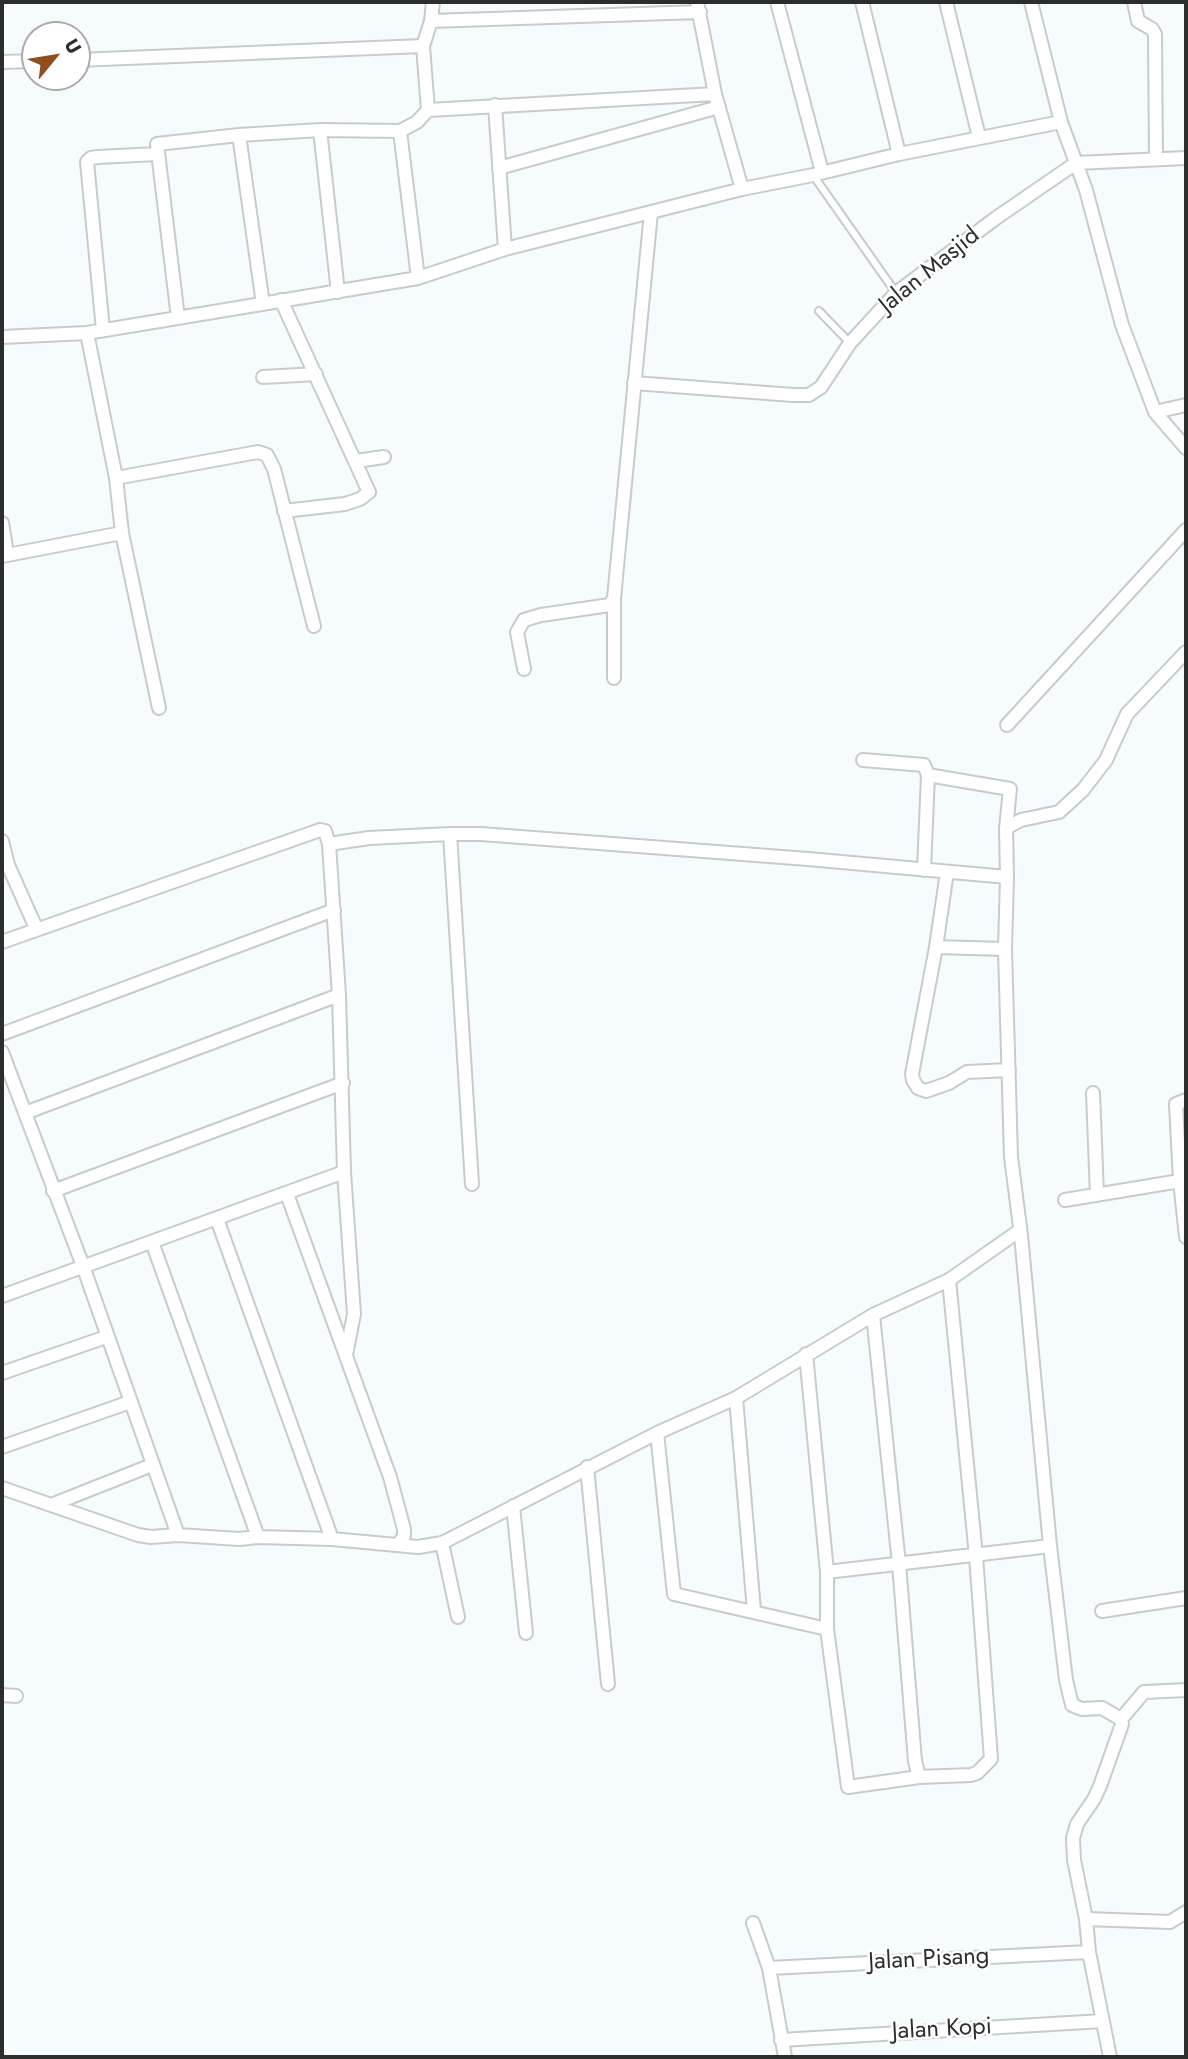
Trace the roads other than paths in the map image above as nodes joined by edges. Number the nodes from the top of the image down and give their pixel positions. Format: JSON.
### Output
{"nodes":[{"id":1,"x":433,"y":2,"type":"edge"},
{"id":2,"x":777,"y":2,"type":"edge"},
{"id":3,"x":862,"y":2,"type":"edge"},
{"id":4,"x":946,"y":2,"type":"edge"},
{"id":5,"x":1031,"y":2,"type":"edge"},
{"id":6,"x":1134,"y":2,"type":"edge"},
{"id":7,"x":699,"y":7,"type":"edge"},
{"id":8,"x":431,"y":20,"type":"junction"},
{"id":9,"x":422,"y":46,"type":"junction"},
{"id":10,"x":91,"y":59,"type":"edge"},
{"id":11,"x":21,"y":61,"type":"edge"},
{"id":12,"x":2,"y":62,"type":"edge"},
{"id":13,"x":717,"y":101,"type":"junction"},
{"id":14,"x":495,"y":106,"type":"junction"},
{"id":15,"x":428,"y":110,"type":"junction"},
{"id":16,"x":1061,"y":122,"type":"junction"},
{"id":17,"x":320,"y":130,"type":"junction"},
{"id":18,"x":400,"y":131,"type":"junction"},
{"id":19,"x":239,"y":135,"type":"junction"},
{"id":20,"x":979,"y":137,"type":"junction"},
{"id":21,"x":157,"y":154,"type":"junction"},
{"id":22,"x":900,"y":154,"type":"junction"},
{"id":23,"x":1156,"y":158,"type":"junction"},
{"id":24,"x":1186,"y":158,"type":"edge"},
{"id":25,"x":1076,"y":163,"type":"junction"},
{"id":26,"x":499,"y":168,"type":"junction"},
{"id":27,"x":818,"y":174,"type":"junction"},
{"id":28,"x":742,"y":189,"type":"junction"},
{"id":29,"x":650,"y":212,"type":"junction"},
{"id":30,"x":505,"y":249,"type":"junction"},
{"id":31,"x":418,"y":278,"type":"junction"},
{"id":32,"x":338,"y":292,"type":"junction"},
{"id":33,"x":896,"y":293,"type":"junction"},
{"id":34,"x":281,"y":300,"type":"junction"},
{"id":35,"x":263,"y":304,"type":"junction"},
{"id":36,"x":819,"y":311,"type":"dead end"},
{"id":37,"x":178,"y":318,"type":"junction"},
{"id":38,"x":103,"y":330,"type":"junction"},
{"id":39,"x":87,"y":333,"type":"junction"},
{"id":40,"x":2,"y":337,"type":"edge"},
{"id":41,"x":850,"y":343,"type":"junction"},
{"id":42,"x":317,"y":374,"type":"junction"},
{"id":43,"x":263,"y":377,"type":"dead end"},
{"id":44,"x":634,"y":383,"type":"junction"},
{"id":45,"x":1186,"y":404,"type":"edge"},
{"id":46,"x":1155,"y":412,"type":"junction"},
{"id":47,"x":1186,"y":448,"type":"edge"},
{"id":48,"x":384,"y":457,"type":"dead end"},
{"id":49,"x":356,"y":461,"type":"junction"},
{"id":50,"x":116,"y":478,"type":"junction"},
{"id":51,"x":284,"y":510,"type":"junction"},
{"id":52,"x":2,"y":523,"type":"edge"},
{"id":53,"x":1186,"y":530,"type":"edge"},
{"id":54,"x":122,"y":533,"type":"junction"},
{"id":55,"x":4,"y":555,"type":"edge"},
{"id":56,"x":614,"y":598,"type":"junction"},
{"id":57,"x":314,"y":626,"type":"dead end"},
{"id":58,"x":1186,"y":652,"type":"edge"},
{"id":59,"x":524,"y":668,"type":"dead end"},
{"id":60,"x":614,"y":678,"type":"dead end"},
{"id":61,"x":159,"y":708,"type":"dead end"},
{"id":62,"x":1007,"y":725,"type":"dead end"},
{"id":63,"x":863,"y":760,"type":"dead end"},
{"id":64,"x":928,"y":775,"type":"junction"},
{"id":65,"x":1006,"y":828,"type":"junction"},
{"id":66,"x":450,"y":834,"type":"junction"},
{"id":67,"x":2,"y":841,"type":"edge"},
{"id":68,"x":329,"y":844,"type":"junction"},
{"id":69,"x":5,"y":865,"type":"edge"},
{"id":70,"x":924,"y":870,"type":"junction"},
{"id":71,"x":947,"y":872,"type":"junction"},
{"id":72,"x":1007,"y":877,"type":"junction"},
{"id":73,"x":334,"y":910,"type":"junction"},
{"id":74,"x":36,"y":928,"type":"junction"},
{"id":75,"x":2,"y":942,"type":"edge"},
{"id":76,"x":936,"y":947,"type":"junction"},
{"id":77,"x":1005,"y":949,"type":"junction"},
{"id":78,"x":339,"y":995,"type":"junction"},
{"id":79,"x":2,"y":1034,"type":"edge"},
{"id":80,"x":2,"y":1052,"type":"edge"},
{"id":81,"x":1009,"y":1070,"type":"junction"},
{"id":82,"x":343,"y":1083,"type":"junction"},
{"id":83,"x":1093,"y":1093,"type":"dead end"},
{"id":84,"x":1186,"y":1100,"type":"edge"},
{"id":85,"x":25,"y":1113,"type":"junction"},
{"id":86,"x":344,"y":1172,"type":"junction"},
{"id":87,"x":1183,"y":1181,"type":"edge"},
{"id":88,"x":472,"y":1184,"type":"dead end"},
{"id":89,"x":53,"y":1191,"type":"junction"},
{"id":90,"x":287,"y":1194,"type":"junction"},
{"id":91,"x":1097,"y":1195,"type":"junction"},
{"id":92,"x":1065,"y":1200,"type":"dead end"},
{"id":93,"x":217,"y":1219,"type":"junction"},
{"id":94,"x":1021,"y":1235,"type":"junction"},
{"id":95,"x":1186,"y":1237,"type":"edge"},
{"id":96,"x":152,"y":1242,"type":"junction"},
{"id":97,"x":83,"y":1266,"type":"junction"},
{"id":98,"x":949,"y":1280,"type":"junction"},
{"id":99,"x":2,"y":1294,"type":"edge"},
{"id":100,"x":873,"y":1315,"type":"junction"},
{"id":101,"x":106,"y":1337,"type":"junction"},
{"id":102,"x":806,"y":1354,"type":"junction"},
{"id":103,"x":346,"y":1355,"type":"junction"},
{"id":104,"x":2,"y":1373,"type":"edge"},
{"id":105,"x":736,"y":1398,"type":"junction"},
{"id":106,"x":130,"y":1402,"type":"junction"},
{"id":107,"x":657,"y":1433,"type":"junction"},
{"id":108,"x":2,"y":1447,"type":"edge"},
{"id":109,"x":152,"y":1465,"type":"junction"},
{"id":110,"x":587,"y":1467,"type":"junction"},
{"id":111,"x":2,"y":1488,"type":"edge"},
{"id":112,"x":51,"y":1505,"type":"junction"},
{"id":113,"x":513,"y":1506,"type":"junction"},
{"id":114,"x":178,"y":1535,"type":"junction"},
{"id":115,"x":258,"y":1537,"type":"junction"},
{"id":116,"x":332,"y":1539,"type":"junction"},
{"id":117,"x":442,"y":1543,"type":"junction"},
{"id":118,"x":398,"y":1545,"type":"junction"},
{"id":119,"x":1050,"y":1546,"type":"junction"},
{"id":120,"x":975,"y":1556,"type":"junction"},
{"id":121,"x":899,"y":1564,"type":"junction"},
{"id":122,"x":827,"y":1572,"type":"junction"},
{"id":123,"x":1186,"y":1598,"type":"edge"},
{"id":124,"x":754,"y":1611,"type":"junction"},
{"id":125,"x":1102,"y":1611,"type":"dead end"},
{"id":126,"x":458,"y":1617,"type":"dead end"},
{"id":127,"x":827,"y":1629,"type":"junction"},
{"id":128,"x":526,"y":1633,"type":"dead end"},
{"id":129,"x":608,"y":1684,"type":"dead end"},
{"id":130,"x":1186,"y":1690,"type":"edge"},
{"id":131,"x":2,"y":1695,"type":"edge"},
{"id":132,"x":16,"y":1696,"type":"dead end"},
{"id":133,"x":1121,"y":1719,"type":"junction"},
{"id":134,"x":919,"y":1777,"type":"junction"},
{"id":135,"x":1186,"y":1912,"type":"edge"},
{"id":136,"x":1086,"y":1919,"type":"junction"},
{"id":137,"x":753,"y":1923,"type":"dead end"},
{"id":138,"x":1088,"y":1952,"type":"junction"},
{"id":139,"x":769,"y":1968,"type":"junction"},
{"id":140,"x":1103,"y":2021,"type":"junction"},
{"id":141,"x":781,"y":2040,"type":"junction"},
{"id":142,"x":785,"y":2057,"type":"edge"},
{"id":143,"x":1110,"y":2057,"type":"edge"}],
"edges":[{"from":1,"to":8,"type":"street"},
{"from":2,"to":27,"type":"street"},
{"from":3,"to":22,"type":"street"},
{"from":4,"to":20,"type":"street"},
{"from":5,"to":16,"type":"street"},
{"from":6,"to":23,"type":"street"},
{"from":7,"to":8,"type":"street"},
{"from":7,"to":13,"type":"street"},
{"from":8,"to":9,"type":"street"},
{"from":9,"to":10,"type":"street"},
{"from":9,"to":15,"type":"street"},
{"from":11,"to":12,"type":"street"},
{"from":13,"to":14,"type":"street"},
{"from":13,"to":26,"type":"street"},
{"from":13,"to":28,"type":"street"},
{"from":14,"to":15,"type":"street"},
{"from":14,"to":26,"type":"street"},
{"from":15,"to":18,"type":"street"},
{"from":16,"to":20,"type":"street"},
{"from":16,"to":25,"type":"street"},
{"from":17,"to":18,"type":"street"},
{"from":17,"to":19,"type":"street"},
{"from":17,"to":32,"type":"street"},
{"from":18,"to":31,"type":"street"},
{"from":19,"to":21,"type":"street"},
{"from":19,"to":35,"type":"street"},
{"from":20,"to":22,"type":"street"},
{"from":21,"to":37,"type":"street"},
{"from":21,"to":38,"type":"street"},
{"from":22,"to":27,"type":"street"},
{"from":23,"to":24,"type":"street"},
{"from":23,"to":25,"type":"street"},
{"from":25,"to":33,"type":"street","name":"Jalan Masjid"},
{"from":25,"to":46,"type":"street"},
{"from":26,"to":30,"type":"street"},
{"from":27,"to":28,"type":"street"},
{"from":27,"to":33,"type":"lane"},
{"from":28,"to":29,"type":"street"},
{"from":29,"to":30,"type":"street"},
{"from":29,"to":44,"type":"street"},
{"from":30,"to":31,"type":"street"},
{"from":31,"to":32,"type":"street"},
{"from":32,"to":34,"type":"street"},
{"from":33,"to":41,"type":"street","name":"Jalan Masjid"},
{"from":34,"to":35,"type":"street"},
{"from":34,"to":42,"type":"street"},
{"from":35,"to":37,"type":"street"},
{"from":36,"to":41,"type":"lane"},
{"from":37,"to":38,"type":"street"},
{"from":38,"to":39,"type":"street"},
{"from":39,"to":40,"type":"street"},
{"from":39,"to":50,"type":"street"},
{"from":41,"to":44,"type":"street","name":"Jalan Masjid"},
{"from":42,"to":43,"type":"street"},
{"from":42,"to":49,"type":"street"},
{"from":44,"to":56,"type":"street"},
{"from":45,"to":46,"type":"street"},
{"from":46,"to":47,"type":"street"},
{"from":48,"to":49,"type":"street"},
{"from":49,"to":51,"type":"street"},
{"from":50,"to":51,"type":"street"},
{"from":50,"to":54,"type":"street"},
{"from":51,"to":57,"type":"street"},
{"from":52,"to":55,"type":"street"},
{"from":53,"to":62,"type":"street"},
{"from":54,"to":55,"type":"street"},
{"from":54,"to":61,"type":"street"},
{"from":56,"to":59,"type":"street"},
{"from":56,"to":60,"type":"street"},
{"from":58,"to":65,"type":"street"},
{"from":63,"to":64,"type":"street"},
{"from":64,"to":65,"type":"street"},
{"from":64,"to":70,"type":"street"},
{"from":65,"to":72,"type":"street"},
{"from":66,"to":68,"type":"street"},
{"from":66,"to":70,"type":"street"},
{"from":66,"to":88,"type":"street"},
{"from":67,"to":69,"type":"street"},
{"from":68,"to":73,"type":"street"},
{"from":68,"to":74,"type":"street"},
{"from":69,"to":74,"type":"street"},
{"from":70,"to":71,"type":"street"},
{"from":71,"to":72,"type":"street"},
{"from":71,"to":76,"type":"street"},
{"from":72,"to":77,"type":"street"},
{"from":73,"to":78,"type":"street"},
{"from":73,"to":79,"type":"street"},
{"from":74,"to":75,"type":"street"},
{"from":76,"to":77,"type":"street"},
{"from":76,"to":81,"type":"street"},
{"from":77,"to":81,"type":"street"},
{"from":78,"to":82,"type":"street"},
{"from":78,"to":85,"type":"street"},
{"from":80,"to":85,"type":"street"},
{"from":81,"to":94,"type":"street"},
{"from":82,"to":86,"type":"street"},
{"from":82,"to":89,"type":"street"},
{"from":83,"to":91,"type":"street"},
{"from":84,"to":87,"type":"street"},
{"from":85,"to":89,"type":"street"},
{"from":86,"to":90,"type":"street"},
{"from":86,"to":103,"type":"street"},
{"from":87,"to":91,"type":"street"},
{"from":87,"to":95,"type":"street"},
{"from":89,"to":97,"type":"street"},
{"from":90,"to":93,"type":"street"},
{"from":90,"to":103,"type":"street"},
{"from":91,"to":92,"type":"street"},
{"from":93,"to":96,"type":"street"},
{"from":93,"to":116,"type":"street"},
{"from":94,"to":98,"type":"street"},
{"from":94,"to":119,"type":"street"},
{"from":96,"to":97,"type":"street"},
{"from":96,"to":115,"type":"street"},
{"from":97,"to":99,"type":"street"},
{"from":97,"to":101,"type":"street"},
{"from":98,"to":100,"type":"street"},
{"from":98,"to":120,"type":"street"},
{"from":100,"to":102,"type":"street"},
{"from":100,"to":121,"type":"street"},
{"from":101,"to":104,"type":"street"},
{"from":101,"to":106,"type":"street"},
{"from":102,"to":105,"type":"street"},
{"from":102,"to":122,"type":"street"},
{"from":103,"to":118,"type":"street"},
{"from":105,"to":107,"type":"street"},
{"from":105,"to":124,"type":"street"},
{"from":106,"to":108,"type":"street"},
{"from":106,"to":109,"type":"street"},
{"from":107,"to":110,"type":"street"},
{"from":107,"to":124,"type":"street"},
{"from":109,"to":112,"type":"street"},
{"from":109,"to":114,"type":"street"},
{"from":110,"to":113,"type":"street"},
{"from":110,"to":129,"type":"street"},
{"from":111,"to":112,"type":"street"},
{"from":112,"to":114,"type":"street"},
{"from":113,"to":117,"type":"street"},
{"from":113,"to":128,"type":"street"},
{"from":114,"to":115,"type":"street"},
{"from":115,"to":116,"type":"street"},
{"from":116,"to":118,"type":"street"},
{"from":117,"to":118,"type":"street"},
{"from":117,"to":126,"type":"street"},
{"from":119,"to":120,"type":"street"},
{"from":119,"to":133,"type":"street"},
{"from":120,"to":121,"type":"street"},
{"from":120,"to":134,"type":"street"},
{"from":121,"to":122,"type":"street"},
{"from":121,"to":134,"type":"street"},
{"from":122,"to":127,"type":"street"},
{"from":123,"to":125,"type":"street"},
{"from":124,"to":127,"type":"street"},
{"from":127,"to":134,"type":"street"},
{"from":130,"to":133,"type":"street"},
{"from":131,"to":132,"type":"street"},
{"from":133,"to":136,"type":"street"},
{"from":135,"to":136,"type":"street"},
{"from":136,"to":138,"type":"street"},
{"from":137,"to":139,"type":"street"},
{"from":138,"to":139,"type":"street","name":"Jalan Pisang"},
{"from":138,"to":140,"type":"street"},
{"from":139,"to":141,"type":"street"},
{"from":140,"to":141,"type":"street","name":"Jalan Kopi"},
{"from":140,"to":143,"type":"street"},
{"from":141,"to":142,"type":"street"}]}
